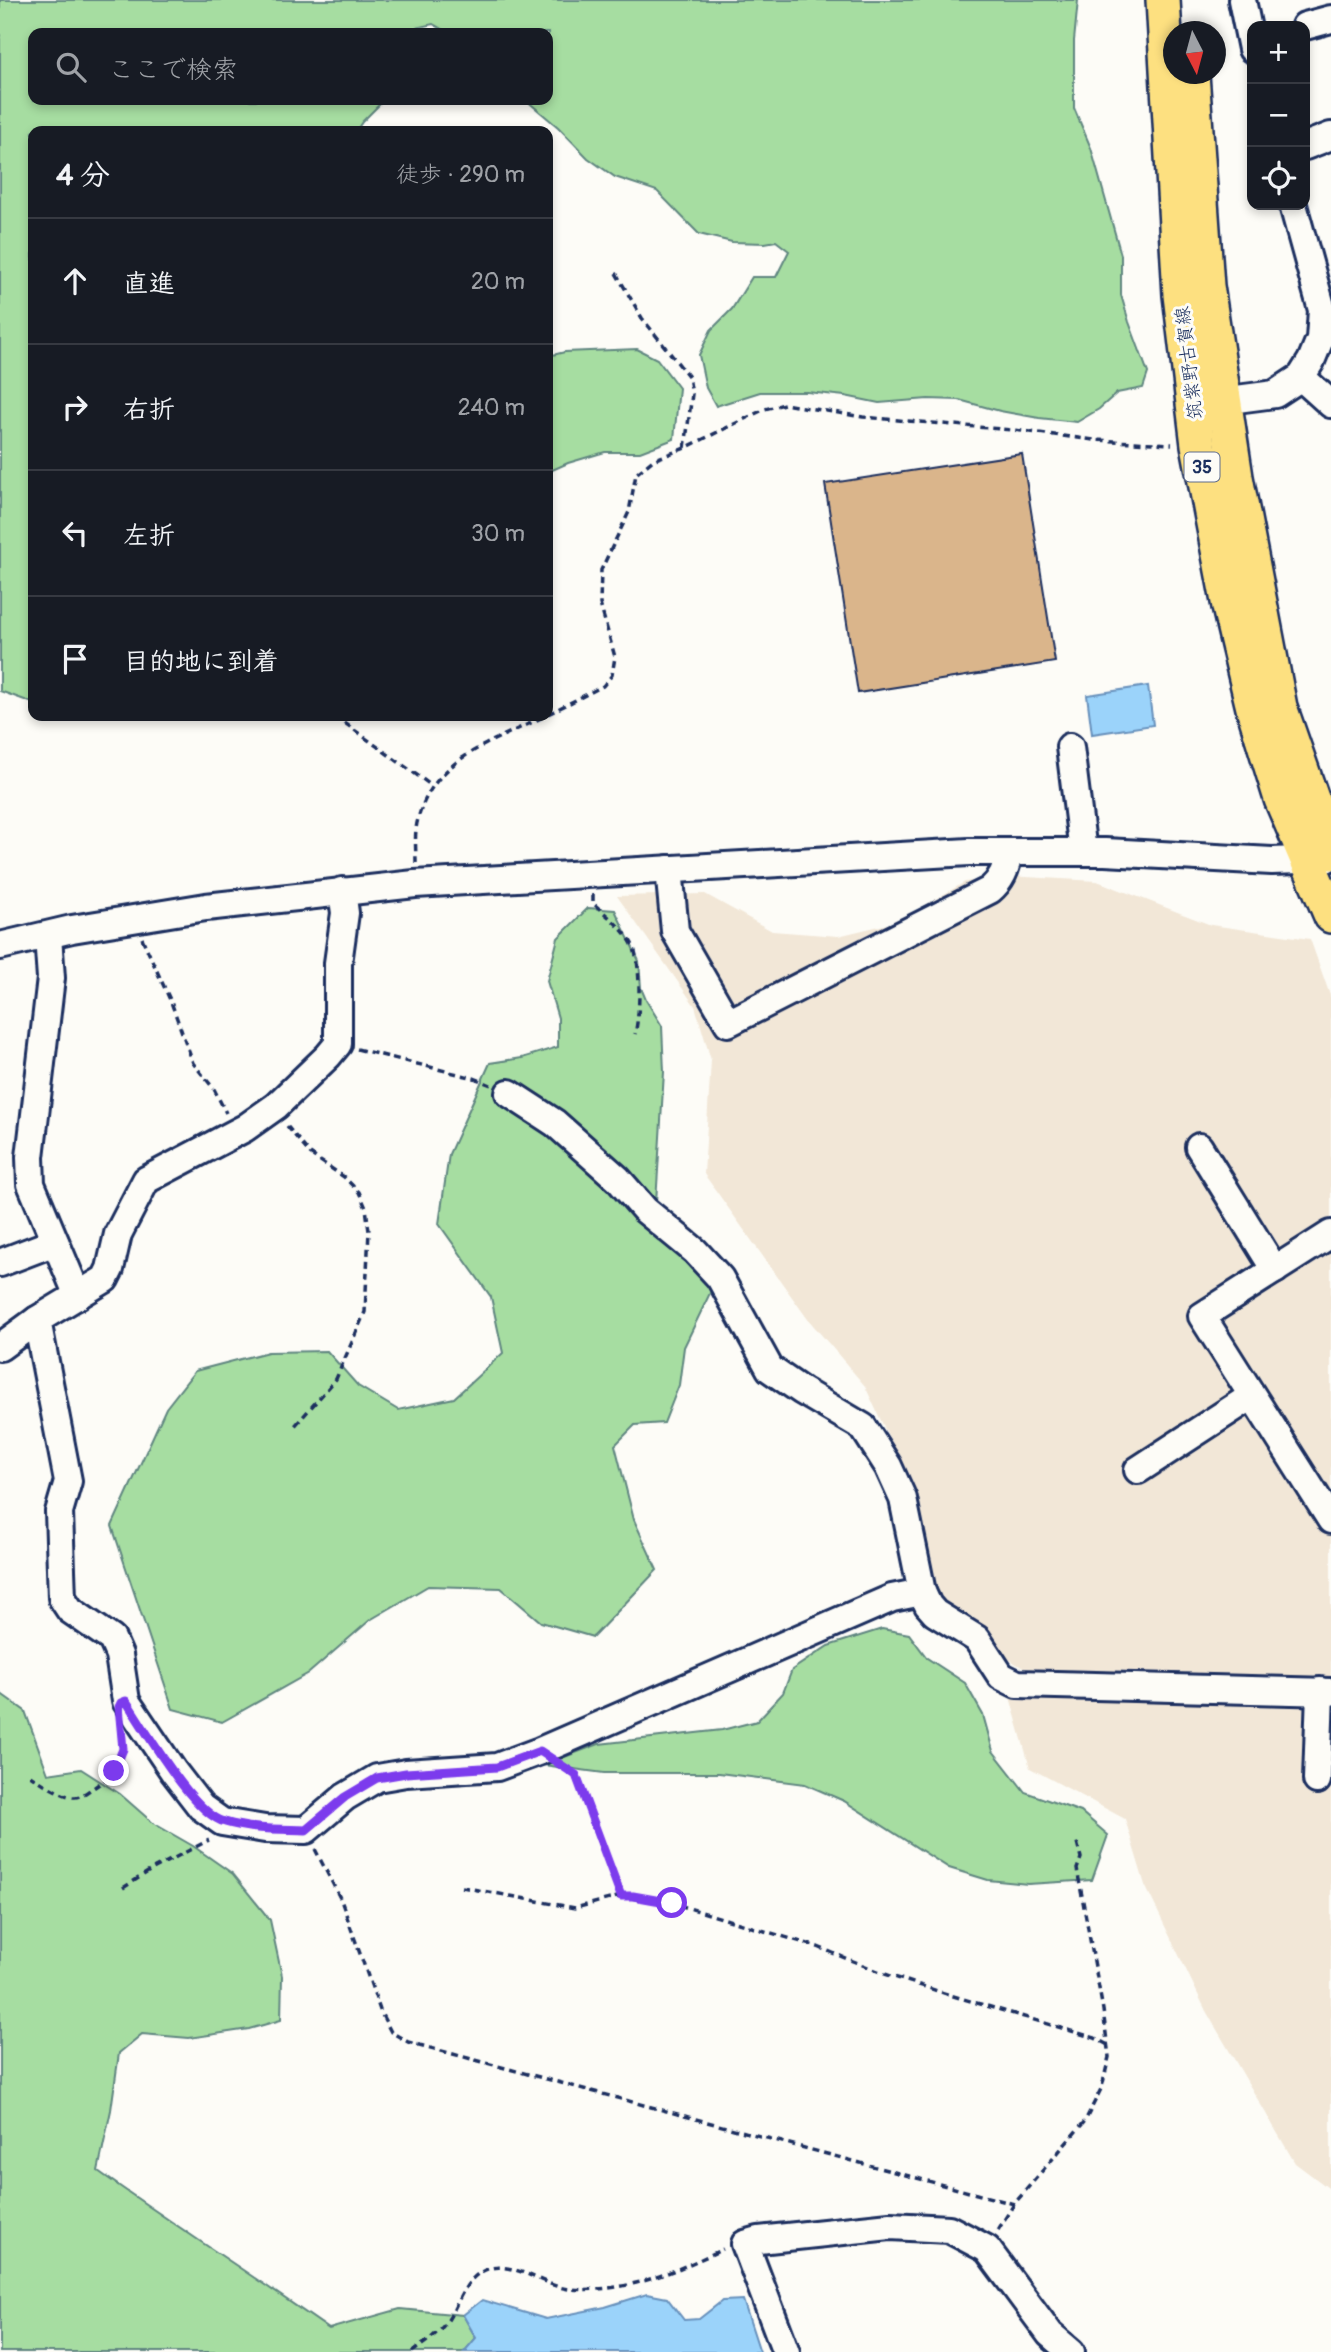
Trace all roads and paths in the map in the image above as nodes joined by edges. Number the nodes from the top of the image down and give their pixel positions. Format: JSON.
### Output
{"nodes":[{"id":1,"x":1163,"y":0,"type":"edge"},
{"id":2,"x":1186,"y":0,"type":"edge"},
{"id":3,"x":1242,"y":0,"type":"edge"},
{"id":4,"x":1331,"y":19,"type":"edge"},
{"id":5,"x":1187,"y":21,"type":"edge"},
{"id":6,"x":1247,"y":22,"type":"edge"},
{"id":7,"x":1310,"y":25,"type":"edge"},
{"id":8,"x":1193,"y":84,"type":"edge"},
{"id":9,"x":1331,"y":136,"type":"edge"},
{"id":10,"x":1310,"y":144,"type":"edge"},
{"id":11,"x":1294,"y":210,"type":"edge"},
{"id":12,"x":616,"y":273,"type":"dead end"},
{"id":13,"x":1301,"y":377,"type":"junction"},
{"id":14,"x":1208,"y":403,"type":"junction"},
{"id":15,"x":1331,"y":404,"type":"edge"},
{"id":16,"x":1198,"y":445,"type":"junction"},
{"id":17,"x":685,"y":448,"type":"junction"},
{"id":18,"x":553,"y":711,"type":"edge"},
{"id":19,"x":342,"y":721,"type":"edge"},
{"id":20,"x":533,"y":721,"type":"edge"},
{"id":21,"x":1070,"y":747,"type":"dead end"},
{"id":22,"x":432,"y":786,"type":"junction"},
{"id":23,"x":1009,"y":852,"type":"junction"},
{"id":24,"x":1083,"y":852,"type":"junction"},
{"id":25,"x":1323,"y":857,"type":"edge"},
{"id":26,"x":669,"y":869,"type":"junction"},
{"id":27,"x":593,"y":875,"type":"junction"},
{"id":28,"x":415,"y":884,"type":"junction"},
{"id":29,"x":342,"y":891,"type":"junction"},
{"id":30,"x":1331,"y":916,"type":"edge"},
{"id":31,"x":136,"y":918,"type":"junction"},
{"id":32,"x":48,"y":936,"type":"junction"},
{"id":33,"x":0,"y":946,"type":"edge"},
{"id":34,"x":635,"y":1034,"type":"dead end"},
{"id":35,"x":338,"y":1044,"type":"junction"},
{"id":36,"x":509,"y":1093,"type":"joint"},
{"id":37,"x":276,"y":1106,"type":"junction"},
{"id":38,"x":235,"y":1134,"type":"junction"},
{"id":39,"x":1199,"y":1147,"type":"dead end"},
{"id":40,"x":1331,"y":1234,"type":"edge"},
{"id":41,"x":55,"y":1242,"type":"junction"},
{"id":42,"x":0,"y":1263,"type":"edge"},
{"id":43,"x":1275,"y":1270,"type":"junction"},
{"id":44,"x":78,"y":1296,"type":"junction"},
{"id":45,"x":37,"y":1320,"type":"junction"},
{"id":46,"x":0,"y":1347,"type":"edge"},
{"id":47,"x":1252,"y":1396,"type":"junction"},
{"id":48,"x":294,"y":1427,"type":"dead end"},
{"id":49,"x":1138,"y":1470,"type":"dead end"},
{"id":50,"x":1331,"y":1520,"type":"edge"},
{"id":51,"x":922,"y":1591,"type":"junction"},
{"id":52,"x":1325,"y":1691,"type":"edge"},
{"id":53,"x":126,"y":1701,"type":"junction"},
{"id":54,"x":540,"y":1751,"type":"junction"},
{"id":55,"x":30,"y":1775,"type":"dead end"},
{"id":56,"x":1317,"y":1780,"type":"dead end"},
{"id":57,"x":228,"y":1823,"type":"junction"},
{"id":58,"x":306,"y":1830,"type":"junction"},
{"id":59,"x":1076,"y":1838,"type":"dead end"},
{"id":60,"x":462,"y":1887,"type":"dead end"},
{"id":61,"x":123,"y":1888,"type":"dead end"},
{"id":62,"x":621,"y":1896,"type":"junction"},
{"id":63,"x":1108,"y":2045,"type":"junction"},
{"id":64,"x":1014,"y":2204,"type":"junction"},
{"id":65,"x":746,"y":2244,"type":"junction"},
{"id":66,"x":987,"y":2249,"type":"junction"},
{"id":67,"x":412,"y":2352,"type":"edge"},
{"id":68,"x":786,"y":2352,"type":"edge"},
{"id":69,"x":1071,"y":2352,"type":"edge"}],
"edges":[{"from":1,"to":14,"type":"main road","name":"筑紫野古賀線","number":"35"},
{"from":2,"to":5,"type":"main road"},
{"from":3,"to":6,"type":"street"},
{"from":4,"to":7,"type":"street"},
{"from":8,"to":14,"type":"main road","name":"筑紫野古賀線","number":"35"},
{"from":9,"to":10,"type":"street"},
{"from":11,"to":13,"type":"street"},
{"from":12,"to":17,"type":"path"},
{"from":13,"to":14,"type":"street"},
{"from":13,"to":15,"type":"street"},
{"from":14,"to":16,"type":"main road","name":"筑紫野古賀線","number":"35"},
{"from":14,"to":25,"type":"main road","name":"筑紫野古賀線","number":"35"},
{"from":16,"to":17,"type":"path"},
{"from":16,"to":25,"type":"main road","name":"筑紫野古賀線","number":"35"},
{"from":17,"to":18,"type":"path"},
{"from":19,"to":22,"type":"path"},
{"from":20,"to":22,"type":"path"},
{"from":21,"to":24,"type":"street"},
{"from":22,"to":28,"type":"path"},
{"from":23,"to":24,"type":"street"},
{"from":23,"to":26,"type":"street"},
{"from":23,"to":26,"type":"street"},
{"from":24,"to":25,"type":"street"},
{"from":25,"to":30,"type":"main road","name":"筑紫野古賀線","number":"35"},
{"from":26,"to":27,"type":"street"},
{"from":27,"to":28,"type":"street"},
{"from":27,"to":34,"type":"path"},
{"from":28,"to":29,"type":"street"},
{"from":29,"to":31,"type":"street"},
{"from":29,"to":35,"type":"street"},
{"from":31,"to":32,"type":"street"},
{"from":31,"to":38,"type":"path"},
{"from":32,"to":33,"type":"street"},
{"from":32,"to":41,"type":"street"},
{"from":35,"to":36,"type":"path"},
{"from":35,"to":37,"type":"street"},
{"from":36,"to":51,"type":"street"},
{"from":37,"to":38,"type":"street"},
{"from":37,"to":48,"type":"path"},
{"from":38,"to":44,"type":"street"},
{"from":39,"to":43,"type":"street"},
{"from":40,"to":43,"type":"street"},
{"from":41,"to":42,"type":"street"},
{"from":41,"to":44,"type":"street"},
{"from":43,"to":47,"type":"street"},
{"from":44,"to":45,"type":"street"},
{"from":45,"to":46,"type":"street"},
{"from":45,"to":53,"type":"street"},
{"from":47,"to":49,"type":"street"},
{"from":47,"to":50,"type":"street"},
{"from":51,"to":52,"type":"street"},
{"from":51,"to":54,"type":"street"},
{"from":52,"to":56,"type":"street"},
{"from":53,"to":55,"type":"path"},
{"from":53,"to":57,"type":"street"},
{"from":54,"to":58,"type":"street"},
{"from":54,"to":62,"type":"path"},
{"from":57,"to":58,"type":"street"},
{"from":57,"to":61,"type":"path"},
{"from":58,"to":64,"type":"path"},
{"from":59,"to":63,"type":"path"},
{"from":60,"to":62,"type":"path"},
{"from":62,"to":63,"type":"path"},
{"from":63,"to":64,"type":"path"},
{"from":64,"to":66,"type":"path"},
{"from":65,"to":66,"type":"street"},
{"from":65,"to":67,"type":"path"},
{"from":65,"to":68,"type":"street"},
{"from":66,"to":69,"type":"street"}]}
